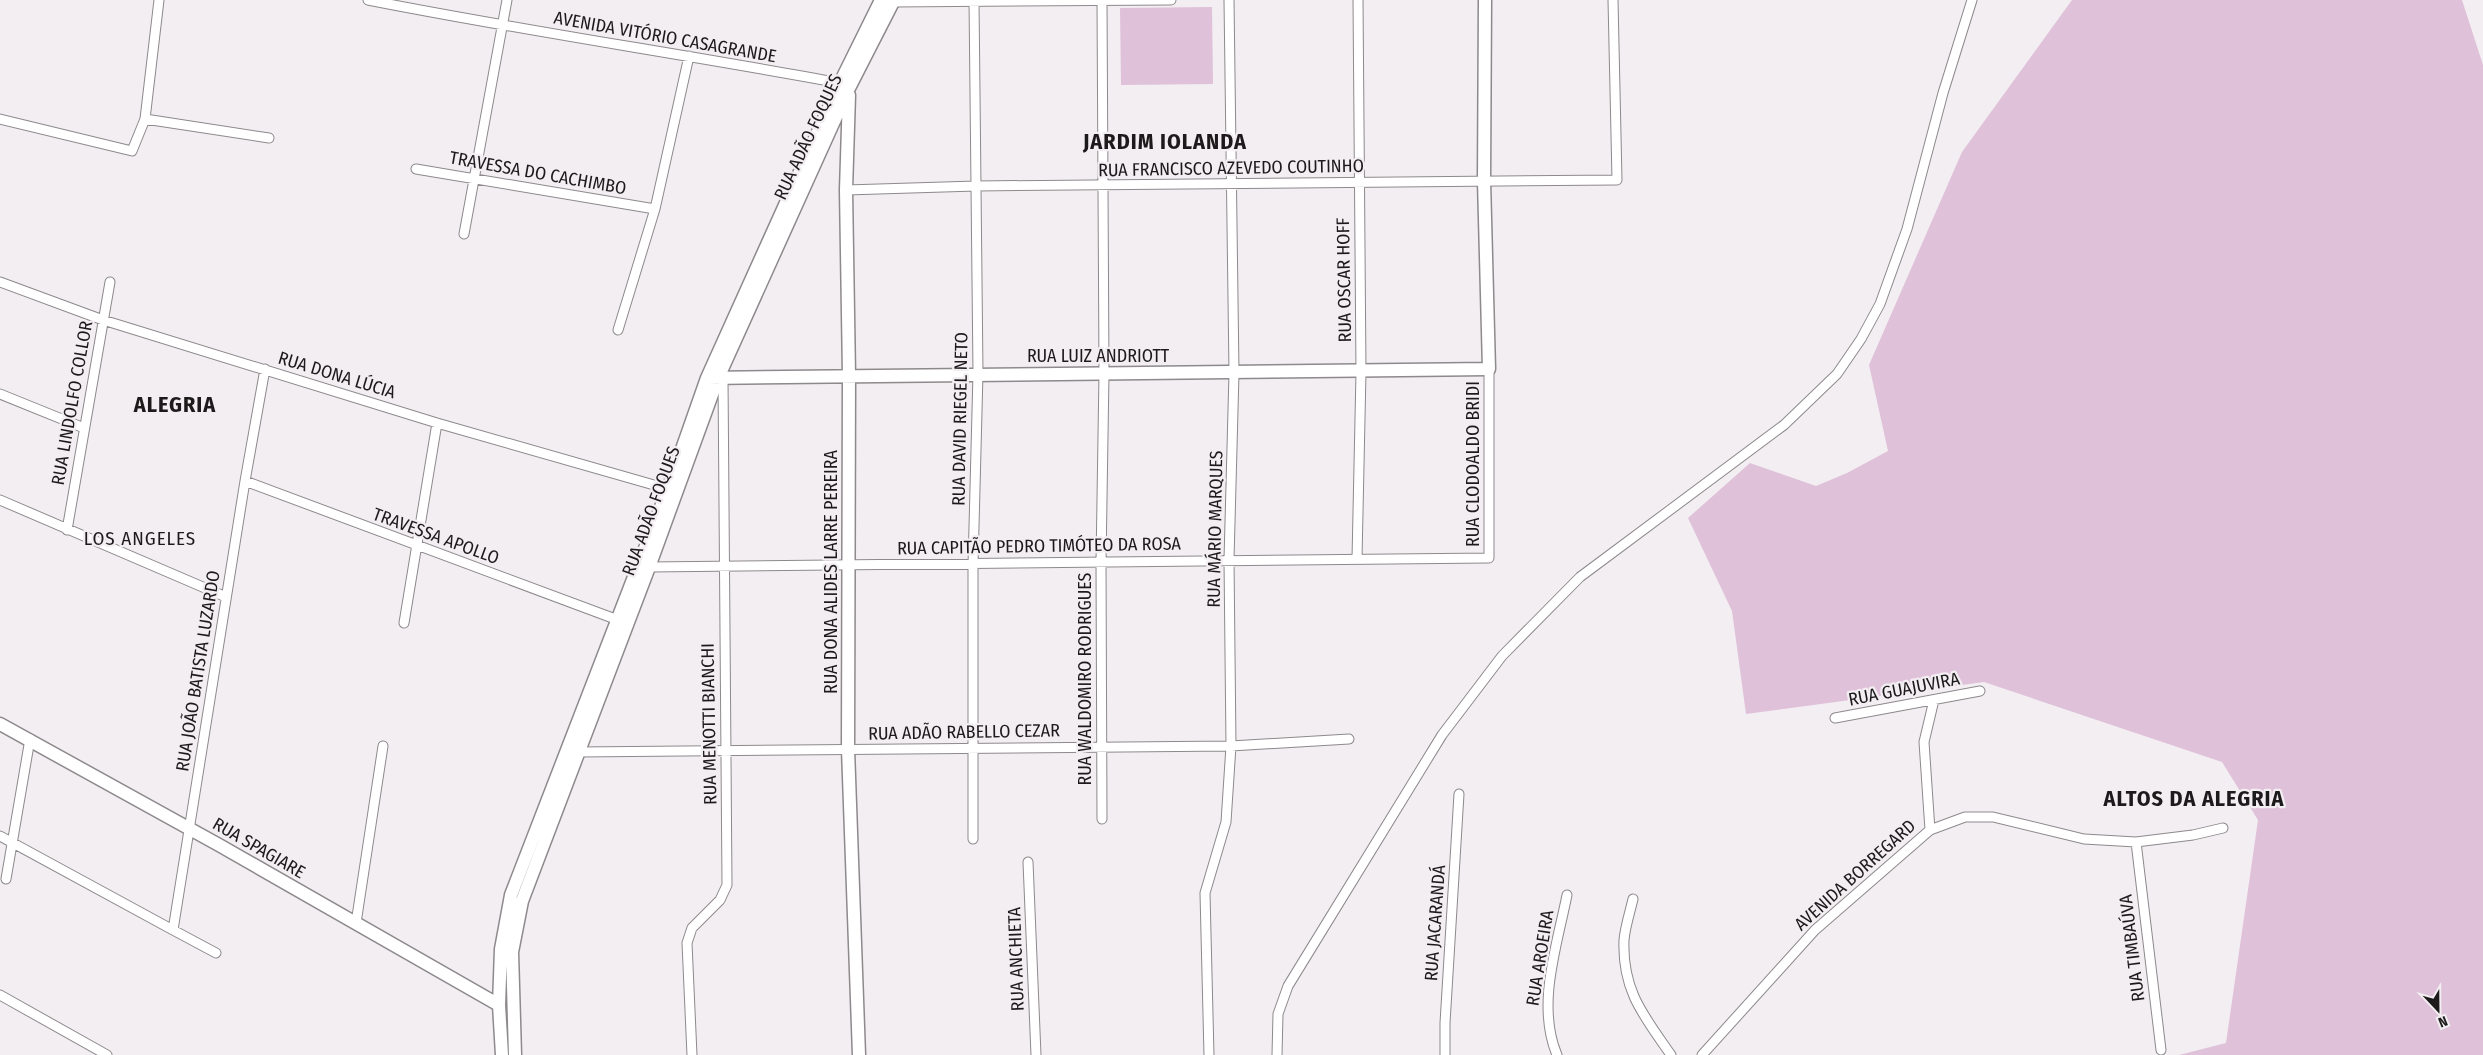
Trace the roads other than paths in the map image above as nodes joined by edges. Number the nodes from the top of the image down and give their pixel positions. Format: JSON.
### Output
{"nodes":[{"id":1,"x":159,"y":0,"type":"edge"},
{"id":2,"x":368,"y":0,"type":"edge"},
{"id":3,"x":507,"y":0,"type":"edge"},
{"id":4,"x":1171,"y":0,"type":"edge"},
{"id":5,"x":1229,"y":0,"type":"edge"},
{"id":6,"x":1358,"y":0,"type":"edge"},
{"id":7,"x":1485,"y":0,"type":"edge"},
{"id":8,"x":1613,"y":0,"type":"edge"},
{"id":9,"x":1972,"y":0,"type":"edge"},
{"id":10,"x":889,"y":1,"type":"edge"},
{"id":11,"x":974,"y":1,"type":"edge"},
{"id":12,"x":1102,"y":1,"type":"edge"},
{"id":13,"x":503,"y":26,"type":"junction"},
{"id":14,"x":689,"y":56,"type":"junction"},
{"id":15,"x":844,"y":86,"type":"junction"},
{"id":16,"x":145,"y":119,"type":"junction"},
{"id":17,"x":0,"y":120,"type":"edge"},
{"id":18,"x":269,"y":138,"type":"dead end"},
{"id":19,"x":416,"y":168,"type":"dead end"},
{"id":20,"x":475,"y":179,"type":"junction"},
{"id":21,"x":1484,"y":181,"type":"junction"},
{"id":22,"x":1359,"y":182,"type":"junction"},
{"id":23,"x":1232,"y":184,"type":"junction"},
{"id":24,"x":976,"y":186,"type":"junction"},
{"id":25,"x":1102,"y":186,"type":"junction"},
{"id":26,"x":846,"y":190,"type":"junction"},
{"id":27,"x":655,"y":209,"type":"junction"},
{"id":28,"x":464,"y":234,"type":"dead end"},
{"id":29,"x":0,"y":282,"type":"edge"},
{"id":30,"x":110,"y":282,"type":"dead end"},
{"id":31,"x":104,"y":320,"type":"junction"},
{"id":32,"x":618,"y":330,"type":"dead end"},
{"id":33,"x":265,"y":369,"type":"junction"},
{"id":34,"x":1489,"y":369,"type":"junction"},
{"id":35,"x":1361,"y":372,"type":"junction"},
{"id":36,"x":1104,"y":373,"type":"junction"},
{"id":37,"x":1234,"y":373,"type":"junction"},
{"id":38,"x":978,"y":374,"type":"junction"},
{"id":39,"x":849,"y":375,"type":"junction"},
{"id":40,"x":716,"y":378,"type":"junction"},
{"id":41,"x":0,"y":394,"type":"edge"},
{"id":42,"x":437,"y":423,"type":"junction"},
{"id":43,"x":84,"y":428,"type":"junction"},
{"id":44,"x":244,"y":481,"type":"junction"},
{"id":45,"x":668,"y":489,"type":"junction"},
{"id":46,"x":0,"y":500,"type":"edge"},
{"id":47,"x":67,"y":530,"type":"junction"},
{"id":48,"x":417,"y":547,"type":"junction"},
{"id":49,"x":1489,"y":558,"type":"joint"},
{"id":50,"x":1357,"y":559,"type":"junction"},
{"id":51,"x":1229,"y":560,"type":"junction"},
{"id":52,"x":1101,"y":563,"type":"junction"},
{"id":53,"x":848,"y":565,"type":"junction"},
{"id":54,"x":974,"y":565,"type":"junction"},
{"id":55,"x":649,"y":567,"type":"junction"},
{"id":56,"x":723,"y":567,"type":"junction"},
{"id":57,"x":226,"y":597,"type":"junction"},
{"id":58,"x":618,"y":620,"type":"junction"},
{"id":59,"x":404,"y":623,"type":"dead end"},
{"id":60,"x":1980,"y":691,"type":"dead end"},
{"id":61,"x":1934,"y":700,"type":"junction"},
{"id":62,"x":1834,"y":718,"type":"dead end"},
{"id":63,"x":0,"y":724,"type":"edge"},
{"id":64,"x":30,"y":739,"type":"junction"},
{"id":65,"x":1349,"y":739,"type":"dead end"},
{"id":66,"x":383,"y":746,"type":"dead end"},
{"id":67,"x":1101,"y":746,"type":"junction"},
{"id":68,"x":1231,"y":746,"type":"junction"},
{"id":69,"x":974,"y":747,"type":"junction"},
{"id":70,"x":848,"y":749,"type":"junction"},
{"id":71,"x":578,"y":752,"type":"junction"},
{"id":72,"x":725,"y":752,"type":"junction"},
{"id":73,"x":1459,"y":794,"type":"dead end"},
{"id":74,"x":1102,"y":819,"type":"dead end"},
{"id":75,"x":189,"y":828,"type":"junction"},
{"id":76,"x":2223,"y":828,"type":"dead end"},
{"id":77,"x":1930,"y":830,"type":"junction"},
{"id":78,"x":0,"y":836,"type":"edge"},
{"id":79,"x":973,"y":839,"type":"dead end"},
{"id":80,"x":2136,"y":842,"type":"junction"},
{"id":81,"x":13,"y":843,"type":"junction"},
{"id":82,"x":1028,"y":862,"type":"dead end"},
{"id":83,"x":6,"y":879,"type":"dead end"},
{"id":84,"x":1567,"y":895,"type":"dead end"},
{"id":85,"x":1633,"y":899,"type":"dead end"},
{"id":86,"x":356,"y":923,"type":"junction"},
{"id":87,"x":173,"y":930,"type":"junction"},
{"id":88,"x":216,"y":953,"type":"dead end"},
{"id":89,"x":0,"y":995,"type":"edge"},
{"id":90,"x":499,"y":1005,"type":"junction"},
{"id":91,"x":2161,"y":1050,"type":"dead end"},
{"id":92,"x":1277,"y":1054,"type":"edge"},
{"id":93,"x":107,"y":1055,"type":"edge"},
{"id":94,"x":502,"y":1055,"type":"edge"},
{"id":95,"x":515,"y":1055,"type":"edge"},
{"id":96,"x":692,"y":1055,"type":"edge"},
{"id":97,"x":859,"y":1055,"type":"edge"},
{"id":98,"x":1036,"y":1055,"type":"edge"},
{"id":99,"x":1209,"y":1055,"type":"edge"},
{"id":100,"x":1445,"y":1055,"type":"edge"},
{"id":101,"x":1557,"y":1055,"type":"edge"},
{"id":102,"x":1671,"y":1055,"type":"edge"},
{"id":103,"x":1702,"y":1055,"type":"edge"}],
"edges":[{"from":1,"to":16,"type":"street"},
{"from":2,"to":13,"type":"street","name":"AVENIDA VITÓRIO CASAGRANDE"},
{"from":3,"to":13,"type":"street"},
{"from":4,"to":12,"type":"street"},
{"from":5,"to":23,"type":"street","name":"RUA MÁRIO MARQUES"},
{"from":6,"to":22,"type":"street","name":"RUA OSCAR HOFF"},
{"from":7,"to":21,"type":"street"},
{"from":8,"to":21,"type":"street","name":"RUA FRANCISCO AZEVEDO COUTINHO"},
{"from":9,"to":92,"type":"street"},
{"from":10,"to":11,"type":"street"},
{"from":10,"to":15,"type":"street","name":"RUA ADÃO FOQUES"},
{"from":11,"to":12,"type":"street"},
{"from":11,"to":24,"type":"street","name":"RUA DAVID RIEGEL NETO"},
{"from":12,"to":25,"type":"street","name":"RUA WALDOMIRO RODRIGUES"},
{"from":13,"to":14,"type":"street","name":"AVENIDA VITÓRIO CASAGRANDE"},
{"from":13,"to":20,"type":"street"},
{"from":14,"to":15,"type":"street","name":"AVENIDA VITÓRIO CASAGRANDE"},
{"from":14,"to":27,"type":"street"},
{"from":15,"to":26,"type":"street","name":"RUA DONA ALIDES LARRE PEREIRA"},
{"from":15,"to":40,"type":"street","name":"RUA ADÃO FOQUES"},
{"from":16,"to":17,"type":"street"},
{"from":16,"to":18,"type":"street"},
{"from":19,"to":20,"type":"street","name":"TRAVESSA DO CACHIMBO"},
{"from":20,"to":27,"type":"street","name":"TRAVESSA DO CACHIMBO"},
{"from":20,"to":28,"type":"street"},
{"from":21,"to":22,"type":"street","name":"RUA FRANCISCO AZEVEDO COUTINHO"},
{"from":21,"to":34,"type":"street"},
{"from":22,"to":23,"type":"street","name":"RUA FRANCISCO AZEVEDO COUTINHO"},
{"from":22,"to":35,"type":"street","name":"RUA OSCAR HOFF"},
{"from":23,"to":25,"type":"street","name":"RUA FRANCISCO AZEVEDO COUTINHO"},
{"from":23,"to":37,"type":"street","name":"RUA MÁRIO MARQUES"},
{"from":24,"to":25,"type":"street","name":"RUA FRANCISCO AZEVEDO COUTINHO"},
{"from":24,"to":26,"type":"street","name":"RUA FRANCISCO AZEVEDO COUTINHO"},
{"from":24,"to":38,"type":"street","name":"RUA DAVID RIEGEL NETO"},
{"from":25,"to":36,"type":"street","name":"RUA WALDOMIRO RODRIGUES"},
{"from":26,"to":39,"type":"street","name":"RUA DONA ALIDES LARRE PEREIRA"},
{"from":27,"to":32,"type":"street"},
{"from":29,"to":31,"type":"street","name":"RUA DONA LÚCIA"},
{"from":30,"to":31,"type":"street","name":"RUA LINDOLFO COLLOR"},
{"from":31,"to":33,"type":"street","name":"RUA DONA LÚCIA"},
{"from":31,"to":43,"type":"street","name":"RUA LINDOLFO COLLOR"},
{"from":33,"to":42,"type":"street","name":"RUA DONA LÚCIA"},
{"from":33,"to":44,"type":"street","name":"RUA JOÃO BATISTA LUZARDO"},
{"from":34,"to":35,"type":"street","name":"RUA LUIZ ANDRIOTT"},
{"from":34,"to":49,"type":"street","name":"RUA CLODOALDO BRIDI"},
{"from":35,"to":37,"type":"street","name":"RUA LUIZ ANDRIOTT"},
{"from":35,"to":50,"type":"street","name":"RUA OSCAR HOFF"},
{"from":36,"to":37,"type":"street","name":"RUA LUIZ ANDRIOTT"},
{"from":36,"to":38,"type":"street","name":"RUA LUIZ ANDRIOTT"},
{"from":36,"to":52,"type":"street","name":"RUA WALDOMIRO RODRIGUES"},
{"from":37,"to":51,"type":"street","name":"RUA MÁRIO MARQUES"},
{"from":38,"to":39,"type":"street","name":"RUA LUIZ ANDRIOTT"},
{"from":38,"to":54,"type":"street","name":"RUA DAVID RIEGEL NETO"},
{"from":39,"to":40,"type":"street","name":"RUA LUIZ ANDRIOTT"},
{"from":39,"to":53,"type":"street","name":"RUA DONA ALIDES LARRE PEREIRA"},
{"from":40,"to":45,"type":"street","name":"RUA ADÃO FOQUES"},
{"from":40,"to":55,"type":"street","name":"RUA ADÃO FOQUES"},
{"from":40,"to":56,"type":"street","name":"RUA MENOTTI BIANCHI"},
{"from":41,"to":43,"type":"street"},
{"from":42,"to":45,"type":"street","name":"RUA DONA LÚCIA"},
{"from":42,"to":48,"type":"street"},
{"from":43,"to":47,"type":"street","name":"RUA LINDOLFO COLLOR"},
{"from":44,"to":48,"type":"street","name":"TRAVESSA APOLLO"},
{"from":44,"to":57,"type":"street","name":"RUA JOÃO BATISTA LUZARDO"},
{"from":45,"to":58,"type":"street","name":"RUA ADÃO FOQUES"},
{"from":46,"to":47,"type":"street"},
{"from":47,"to":57,"type":"street"},
{"from":48,"to":58,"type":"street","name":"TRAVESSA APOLLO"},
{"from":48,"to":59,"type":"street"},
{"from":49,"to":50,"type":"street","name":"RUA CAPITÃO PEDRO TIMÓTEO DA ROSA"},
{"from":50,"to":51,"type":"street","name":"RUA CAPITÃO PEDRO TIMÓTEO DA ROSA"},
{"from":51,"to":52,"type":"street","name":"RUA CAPITÃO PEDRO TIMÓTEO DA ROSA"},
{"from":51,"to":68,"type":"street","name":"RUA MÁRIO MARQUES"},
{"from":52,"to":54,"type":"street","name":"RUA CAPITÃO PEDRO TIMÓTEO DA ROSA"},
{"from":52,"to":67,"type":"street","name":"RUA WALDOMIRO RODRIGUES"},
{"from":53,"to":54,"type":"street","name":"RUA CAPITÃO PEDRO TIMÓTEO DA ROSA"},
{"from":53,"to":56,"type":"street","name":"RUA CAPITÃO PEDRO TIMÓTEO DA ROSA"},
{"from":53,"to":70,"type":"street","name":"RUA DONA ALIDES LARRE PEREIRA"},
{"from":54,"to":69,"type":"street","name":"RUA DAVID RIEGEL NETO"},
{"from":55,"to":56,"type":"street","name":"RUA CAPITÃO PEDRO TIMÓTEO DA ROSA"},
{"from":55,"to":71,"type":"street","name":"RUA ADÃO FOQUES"},
{"from":56,"to":72,"type":"street","name":"RUA MENOTTI BIANCHI"},
{"from":57,"to":75,"type":"street","name":"RUA JOÃO BATISTA LUZARDO"},
{"from":58,"to":90,"type":"street","name":"RUA ADÃO FOQUES"},
{"from":60,"to":61,"type":"street","name":"RUA GUAJUVIRA"},
{"from":61,"to":62,"type":"street","name":"RUA GUAJUVIRA"},
{"from":61,"to":77,"type":"street"},
{"from":63,"to":64,"type":"street","name":"RUA SPAGIARE"},
{"from":64,"to":75,"type":"street","name":"RUA SPAGIARE"},
{"from":64,"to":81,"type":"street"},
{"from":65,"to":68,"type":"street","name":"RUA ADÃO RABELLO CEZAR"},
{"from":66,"to":86,"type":"street"},
{"from":67,"to":68,"type":"street","name":"RUA ADÃO RABELLO CEZAR"},
{"from":67,"to":69,"type":"street","name":"RUA ADÃO RABELLO CEZAR"},
{"from":67,"to":74,"type":"street","name":"RUA WALDOMIRO RODRIGUES"},
{"from":68,"to":99,"type":"street","name":"RUA MÁRIO MARQUES"},
{"from":69,"to":70,"type":"street","name":"RUA ADÃO RABELLO CEZAR"},
{"from":69,"to":79,"type":"street","name":"RUA DAVID RIEGEL NETO"},
{"from":70,"to":72,"type":"street","name":"RUA ADÃO RABELLO CEZAR"},
{"from":70,"to":97,"type":"street","name":"RUA DONA ALIDES LARRE PEREIRA"},
{"from":71,"to":72,"type":"street","name":"RUA ADÃO RABELLO CEZAR"},
{"from":71,"to":95,"type":"street","name":"RUA ADÃO FOQUES"},
{"from":72,"to":96,"type":"street","name":"RUA MENOTTI BIANCHI"},
{"from":73,"to":100,"type":"street","name":"RUA JACARANDÁ"},
{"from":75,"to":86,"type":"street","name":"RUA SPAGIARE"},
{"from":75,"to":87,"type":"street","name":"RUA JOÃO BATISTA LUZARDO"},
{"from":76,"to":80,"type":"street","name":"AVENIDA BORREGARD"},
{"from":77,"to":80,"type":"street","name":"AVENIDA BORREGARD"},
{"from":77,"to":103,"type":"street","name":"AVENIDA BORREGARD"},
{"from":78,"to":81,"type":"street"},
{"from":80,"to":91,"type":"street","name":"RUA TIMBAÚVA"},
{"from":81,"to":83,"type":"street"},
{"from":81,"to":87,"type":"street"},
{"from":82,"to":98,"type":"street","name":"RUA ANCHIETA"},
{"from":84,"to":101,"type":"street","name":"RUA AROEIRA"},
{"from":85,"to":102,"type":"street"},
{"from":86,"to":90,"type":"street","name":"RUA SPAGIARE"},
{"from":87,"to":88,"type":"street"},
{"from":89,"to":93,"type":"street"},
{"from":90,"to":94,"type":"street","name":"RUA ADÃO FOQUES"}]}
